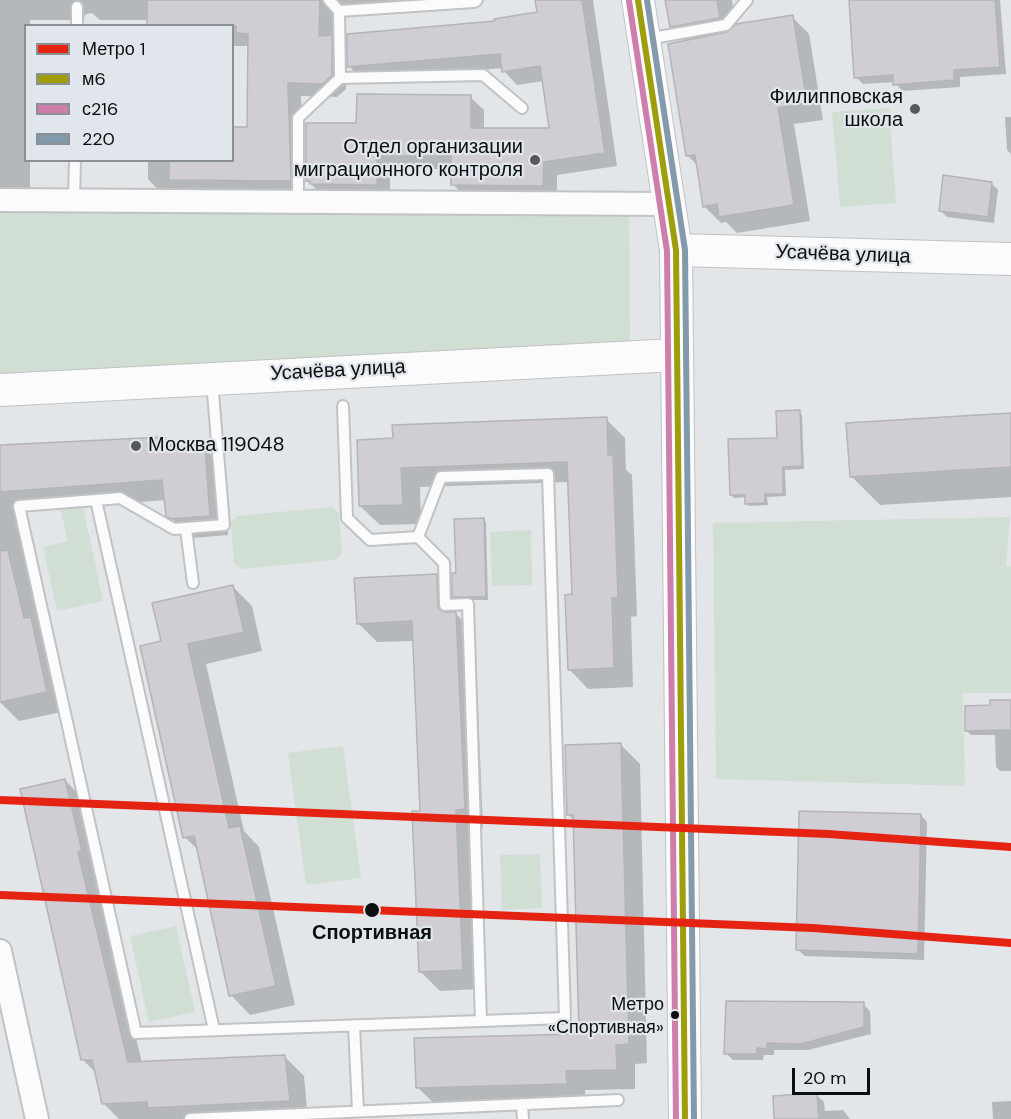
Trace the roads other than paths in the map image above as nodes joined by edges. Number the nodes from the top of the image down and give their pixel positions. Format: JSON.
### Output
{"nodes":[{"id":1,"x":328,"y":0,"type":"edge"},
{"id":2,"x":477,"y":0,"type":"edge"},
{"id":3,"x":638,"y":0,"type":"edge"},
{"id":4,"x":747,"y":0,"type":"edge"},
{"id":5,"x":77,"y":7,"type":"dead end"},
{"id":6,"x":339,"y":11,"type":"junction"},
{"id":7,"x":77,"y":24,"type":"edge"},
{"id":8,"x":644,"y":39,"type":"junction"},
{"id":9,"x":340,"y":78,"type":"junction"},
{"id":10,"x":522,"y":108,"type":"dead end"},
{"id":11,"x":75,"y":162,"type":"edge"},
{"id":12,"x":0,"y":200,"type":"edge"},
{"id":13,"x":74,"y":200,"type":"junction"},
{"id":14,"x":298,"y":202,"type":"junction"},
{"id":15,"x":669,"y":204,"type":"junction"},
{"id":16,"x":676,"y":250,"type":"junction"},
{"id":17,"x":1011,"y":259,"type":"edge"},
{"id":18,"x":676,"y":355,"type":"junction"},
{"id":19,"x":212,"y":378,"type":"junction"},
{"id":20,"x":0,"y":390,"type":"edge"},
{"id":21,"x":343,"y":406,"type":"dead end"},
{"id":22,"x":96,"y":500,"type":"junction"},
{"id":23,"x":186,"y":529,"type":"junction"},
{"id":24,"x":418,"y":537,"type":"junction"},
{"id":25,"x":193,"y":583,"type":"dead end"},
{"id":26,"x":0,"y":951,"type":"edge"},
{"id":27,"x":481,"y":1021,"type":"junction"},
{"id":28,"x":354,"y":1025,"type":"junction"},
{"id":29,"x":214,"y":1030,"type":"junction"},
{"id":30,"x":618,"y":1100,"type":"dead end"},
{"id":31,"x":522,"y":1104,"type":"junction"},
{"id":32,"x":358,"y":1111,"type":"junction"},
{"id":33,"x":37,"y":1119,"type":"edge"},
{"id":34,"x":190,"y":1119,"type":"edge"},
{"id":35,"x":523,"y":1119,"type":"edge"},
{"id":36,"x":685,"y":1119,"type":"edge"}],
"edges":[{"from":1,"to":6,"type":"lane"},
{"from":2,"to":6,"type":"lane"},
{"from":3,"to":8,"type":"street"},
{"from":4,"to":8,"type":"lane"},
{"from":5,"to":7,"type":"lane"},
{"from":6,"to":9,"type":"lane"},
{"from":8,"to":15,"type":"street"},
{"from":9,"to":10,"type":"lane"},
{"from":9,"to":14,"type":"lane"},
{"from":11,"to":13,"type":"lane"},
{"from":12,"to":13,"type":"street"},
{"from":13,"to":14,"type":"street"},
{"from":14,"to":15,"type":"street"},
{"from":15,"to":16,"type":"street"},
{"from":16,"to":17,"type":"street","name":"Усачёва улица"},
{"from":16,"to":18,"type":"street"},
{"from":18,"to":19,"type":"street","name":"Усачёва улица"},
{"from":18,"to":36,"type":"street"},
{"from":19,"to":20,"type":"street","name":"Усачёва улица"},
{"from":19,"to":23,"type":"lane"},
{"from":21,"to":24,"type":"lane"},
{"from":22,"to":23,"type":"lane"},
{"from":22,"to":29,"type":"lane"},
{"from":22,"to":29,"type":"lane"},
{"from":23,"to":25,"type":"lane"},
{"from":24,"to":27,"type":"lane"},
{"from":24,"to":27,"type":"lane"},
{"from":26,"to":33,"type":"street"},
{"from":27,"to":28,"type":"lane"},
{"from":28,"to":29,"type":"lane"},
{"from":28,"to":32,"type":"lane"},
{"from":30,"to":31,"type":"lane"},
{"from":31,"to":32,"type":"lane"},
{"from":31,"to":35,"type":"lane"},
{"from":32,"to":34,"type":"lane"}]}
